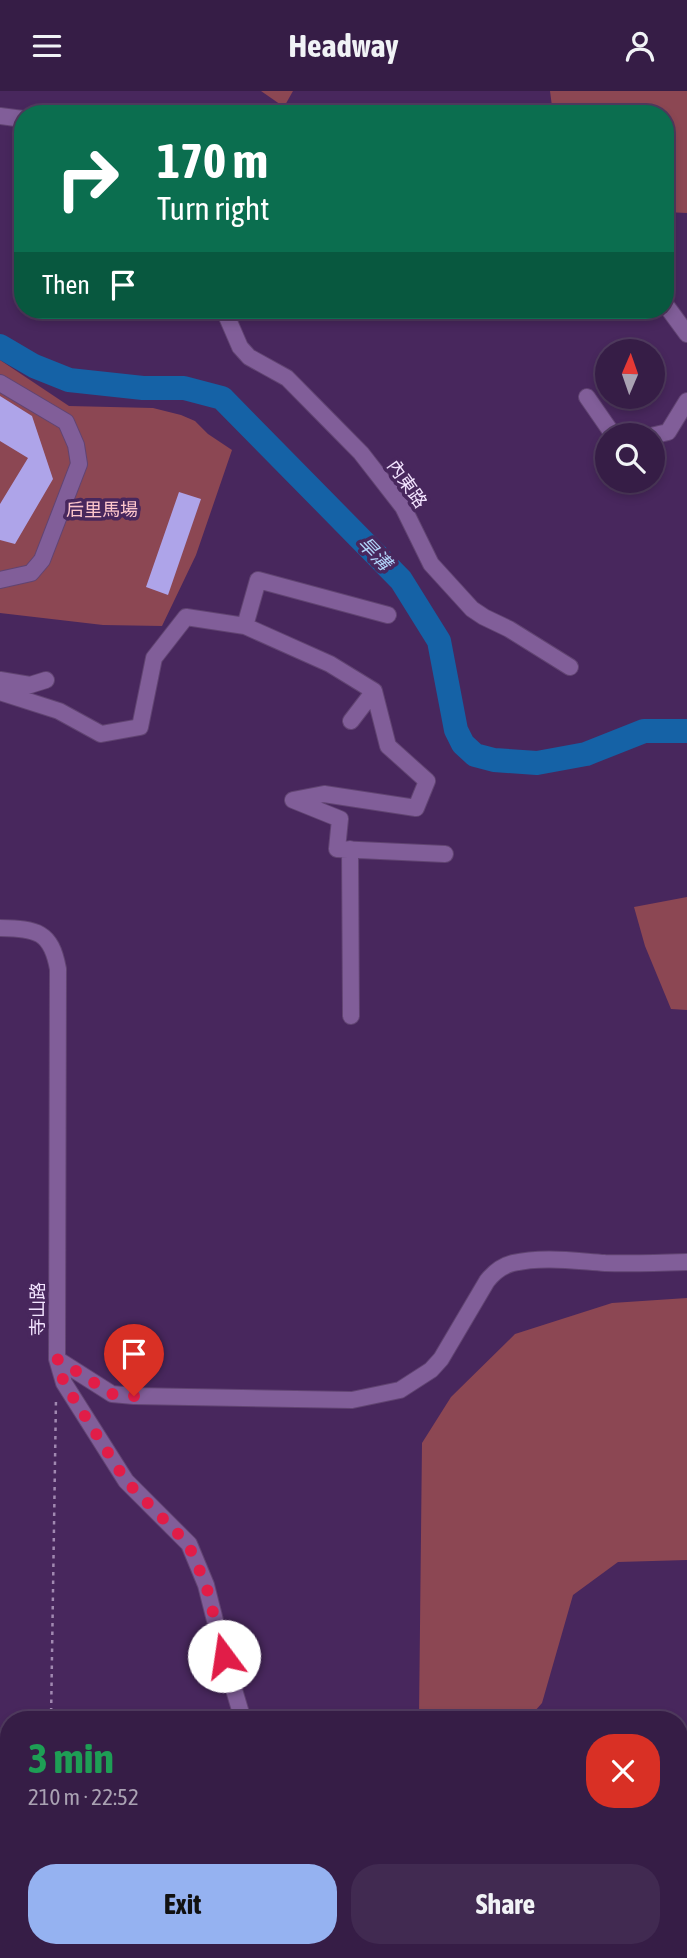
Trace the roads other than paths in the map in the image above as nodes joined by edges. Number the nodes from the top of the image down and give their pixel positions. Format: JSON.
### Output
{"nodes":[{"id":1,"x":674,"y":316,"type":"edge"},
{"id":2,"x":228,"y":319,"type":"edge"},
{"id":3,"x":687,"y":334,"type":"edge"},
{"id":4,"x":0,"y":383,"type":"edge"},
{"id":5,"x":587,"y":397,"type":"dead end"},
{"id":6,"x":687,"y":401,"type":"edge"},
{"id":7,"x":605,"y":423,"type":"edge"},
{"id":8,"x":665,"y":433,"type":"edge"},
{"id":9,"x":0,"y":580,"type":"edge"},
{"id":10,"x":388,"y":614,"type":"dead end"},
{"id":11,"x":245,"y":626,"type":"junction"},
{"id":12,"x":570,"y":667,"type":"dead end"},
{"id":13,"x":0,"y":680,"type":"edge"},
{"id":14,"x":46,"y":680,"type":"dead end"},
{"id":15,"x":374,"y":691,"type":"junction"},
{"id":16,"x":0,"y":692,"type":"edge"},
{"id":17,"x":351,"y":721,"type":"dead end"},
{"id":18,"x":350,"y":849,"type":"junction"},
{"id":19,"x":445,"y":854,"type":"dead end"},
{"id":20,"x":0,"y":928,"type":"edge"},
{"id":21,"x":351,"y":1016,"type":"dead end"},
{"id":22,"x":687,"y":1262,"type":"edge"},
{"id":23,"x":57,"y":1359,"type":"junction"},
{"id":24,"x":240,"y":1711,"type":"edge"}],
"edges":[{"from":1,"to":3,"type":"street"},
{"from":2,"to":12,"type":"street","name":"內東路"},
{"from":4,"to":9,"type":"street"},
{"from":5,"to":7,"type":"street"},
{"from":6,"to":8,"type":"street"},
{"from":10,"to":11,"type":"street"},
{"from":11,"to":15,"type":"street"},
{"from":11,"to":16,"type":"street"},
{"from":13,"to":14,"type":"street"},
{"from":15,"to":17,"type":"street"},
{"from":15,"to":18,"type":"street"},
{"from":18,"to":19,"type":"street"},
{"from":18,"to":21,"type":"street"},
{"from":20,"to":23,"type":"street","name":"寺山路"},
{"from":22,"to":23,"type":"street"},
{"from":23,"to":24,"type":"street","name":"寺山路"}]}
